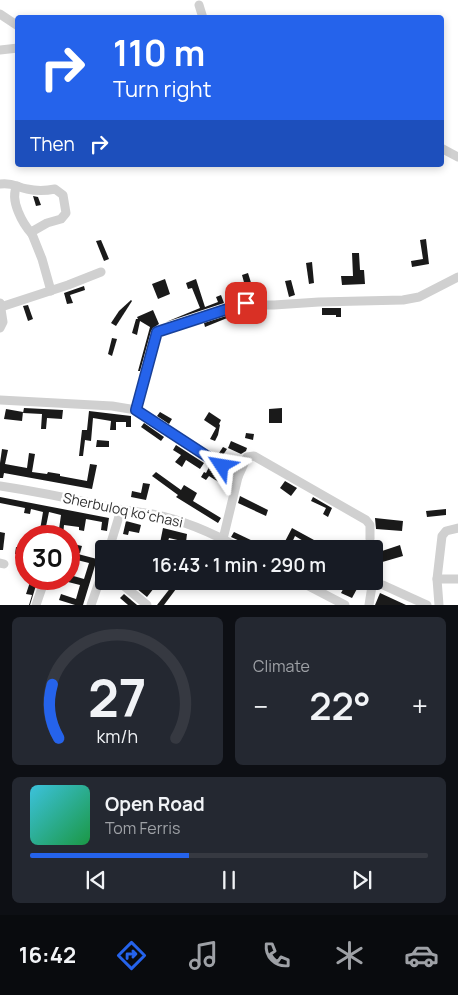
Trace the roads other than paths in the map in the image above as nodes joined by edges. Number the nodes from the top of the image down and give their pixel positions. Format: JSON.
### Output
{"nodes":[{"id":1,"x":199,"y":5,"type":"dead end"},
{"id":2,"x":0,"y":14,"type":"edge"},
{"id":3,"x":202,"y":15,"type":"edge"},
{"id":4,"x":15,"y":24,"type":"edge"},
{"id":5,"x":15,"y":48,"type":"edge"},
{"id":6,"x":0,"y":50,"type":"edge"},
{"id":7,"x":444,"y":150,"type":"edge"},
{"id":8,"x":458,"y":157,"type":"edge"},
{"id":9,"x":0,"y":184,"type":"edge"},
{"id":10,"x":17,"y":186,"type":"junction"},
{"id":11,"x":32,"y":234,"type":"junction"},
{"id":12,"x":101,"y":272,"type":"dead end"},
{"id":13,"x":458,"y":277,"type":"edge"},
{"id":14,"x":51,"y":291,"type":"junction"},
{"id":15,"x":0,"y":305,"type":"edge"},
{"id":16,"x":0,"y":328,"type":"edge"},
{"id":17,"x":0,"y":400,"type":"edge"},
{"id":18,"x":136,"y":410,"type":"junction"},
{"id":19,"x":238,"y":477,"type":"junction"},
{"id":20,"x":0,"y":486,"type":"edge"},
{"id":21,"x":121,"y":510,"type":"junction"},
{"id":22,"x":458,"y":528,"type":"edge"},
{"id":23,"x":222,"y":538,"type":"junction"},
{"id":24,"x":370,"y":539,"type":"dead end"},
{"id":25,"x":112,"y":540,"type":"edge"},
{"id":26,"x":225,"y":540,"type":"edge"},
{"id":27,"x":437,"y":579,"type":"junction"},
{"id":28,"x":458,"y":580,"type":"edge"},
{"id":29,"x":383,"y":585,"type":"dead end"},
{"id":30,"x":41,"y":590,"type":"edge"},
{"id":31,"x":98,"y":590,"type":"edge"},
{"id":32,"x":129,"y":590,"type":"edge"},
{"id":33,"x":317,"y":590,"type":"edge"},
{"id":34,"x":371,"y":590,"type":"edge"},
{"id":35,"x":94,"y":603,"type":"edge"},
{"id":36,"x":36,"y":605,"type":"edge"},
{"id":37,"x":147,"y":605,"type":"edge"},
{"id":38,"x":346,"y":605,"type":"edge"},
{"id":39,"x":369,"y":605,"type":"edge"},
{"id":40,"x":427,"y":605,"type":"edge"},
{"id":41,"x":439,"y":605,"type":"edge"}],
"edges":[{"from":1,"to":3,"type":"street"},
{"from":2,"to":4,"type":"street"},
{"from":5,"to":6,"type":"street"},
{"from":7,"to":8,"type":"street"},
{"from":9,"to":10,"type":"street"},
{"from":10,"to":11,"type":"street"},
{"from":10,"to":11,"type":"street"},
{"from":11,"to":14,"type":"street"},
{"from":12,"to":14,"type":"street"},
{"from":13,"to":18,"type":"street"},
{"from":14,"to":15,"type":"street"},
{"from":15,"to":16,"type":"street"},
{"from":17,"to":18,"type":"street"},
{"from":18,"to":19,"type":"street"},
{"from":19,"to":23,"type":"street"},
{"from":19,"to":24,"type":"street"},
{"from":20,"to":21,"type":"street","name":"Sherbuloq koʻchasi"},
{"from":21,"to":23,"type":"street","name":"Sherbuloq koʻchasi"},
{"from":21,"to":25,"type":"street"},
{"from":22,"to":27,"type":"street"},
{"from":23,"to":26,"type":"street","name":"Sherbuloq koʻchasi"},
{"from":27,"to":28,"type":"street"},
{"from":27,"to":41,"type":"street"},
{"from":29,"to":40,"type":"street"},
{"from":30,"to":36,"type":"street"},
{"from":31,"to":35,"type":"street"},
{"from":32,"to":37,"type":"street"},
{"from":33,"to":38,"type":"street"},
{"from":34,"to":39,"type":"street"}]}
